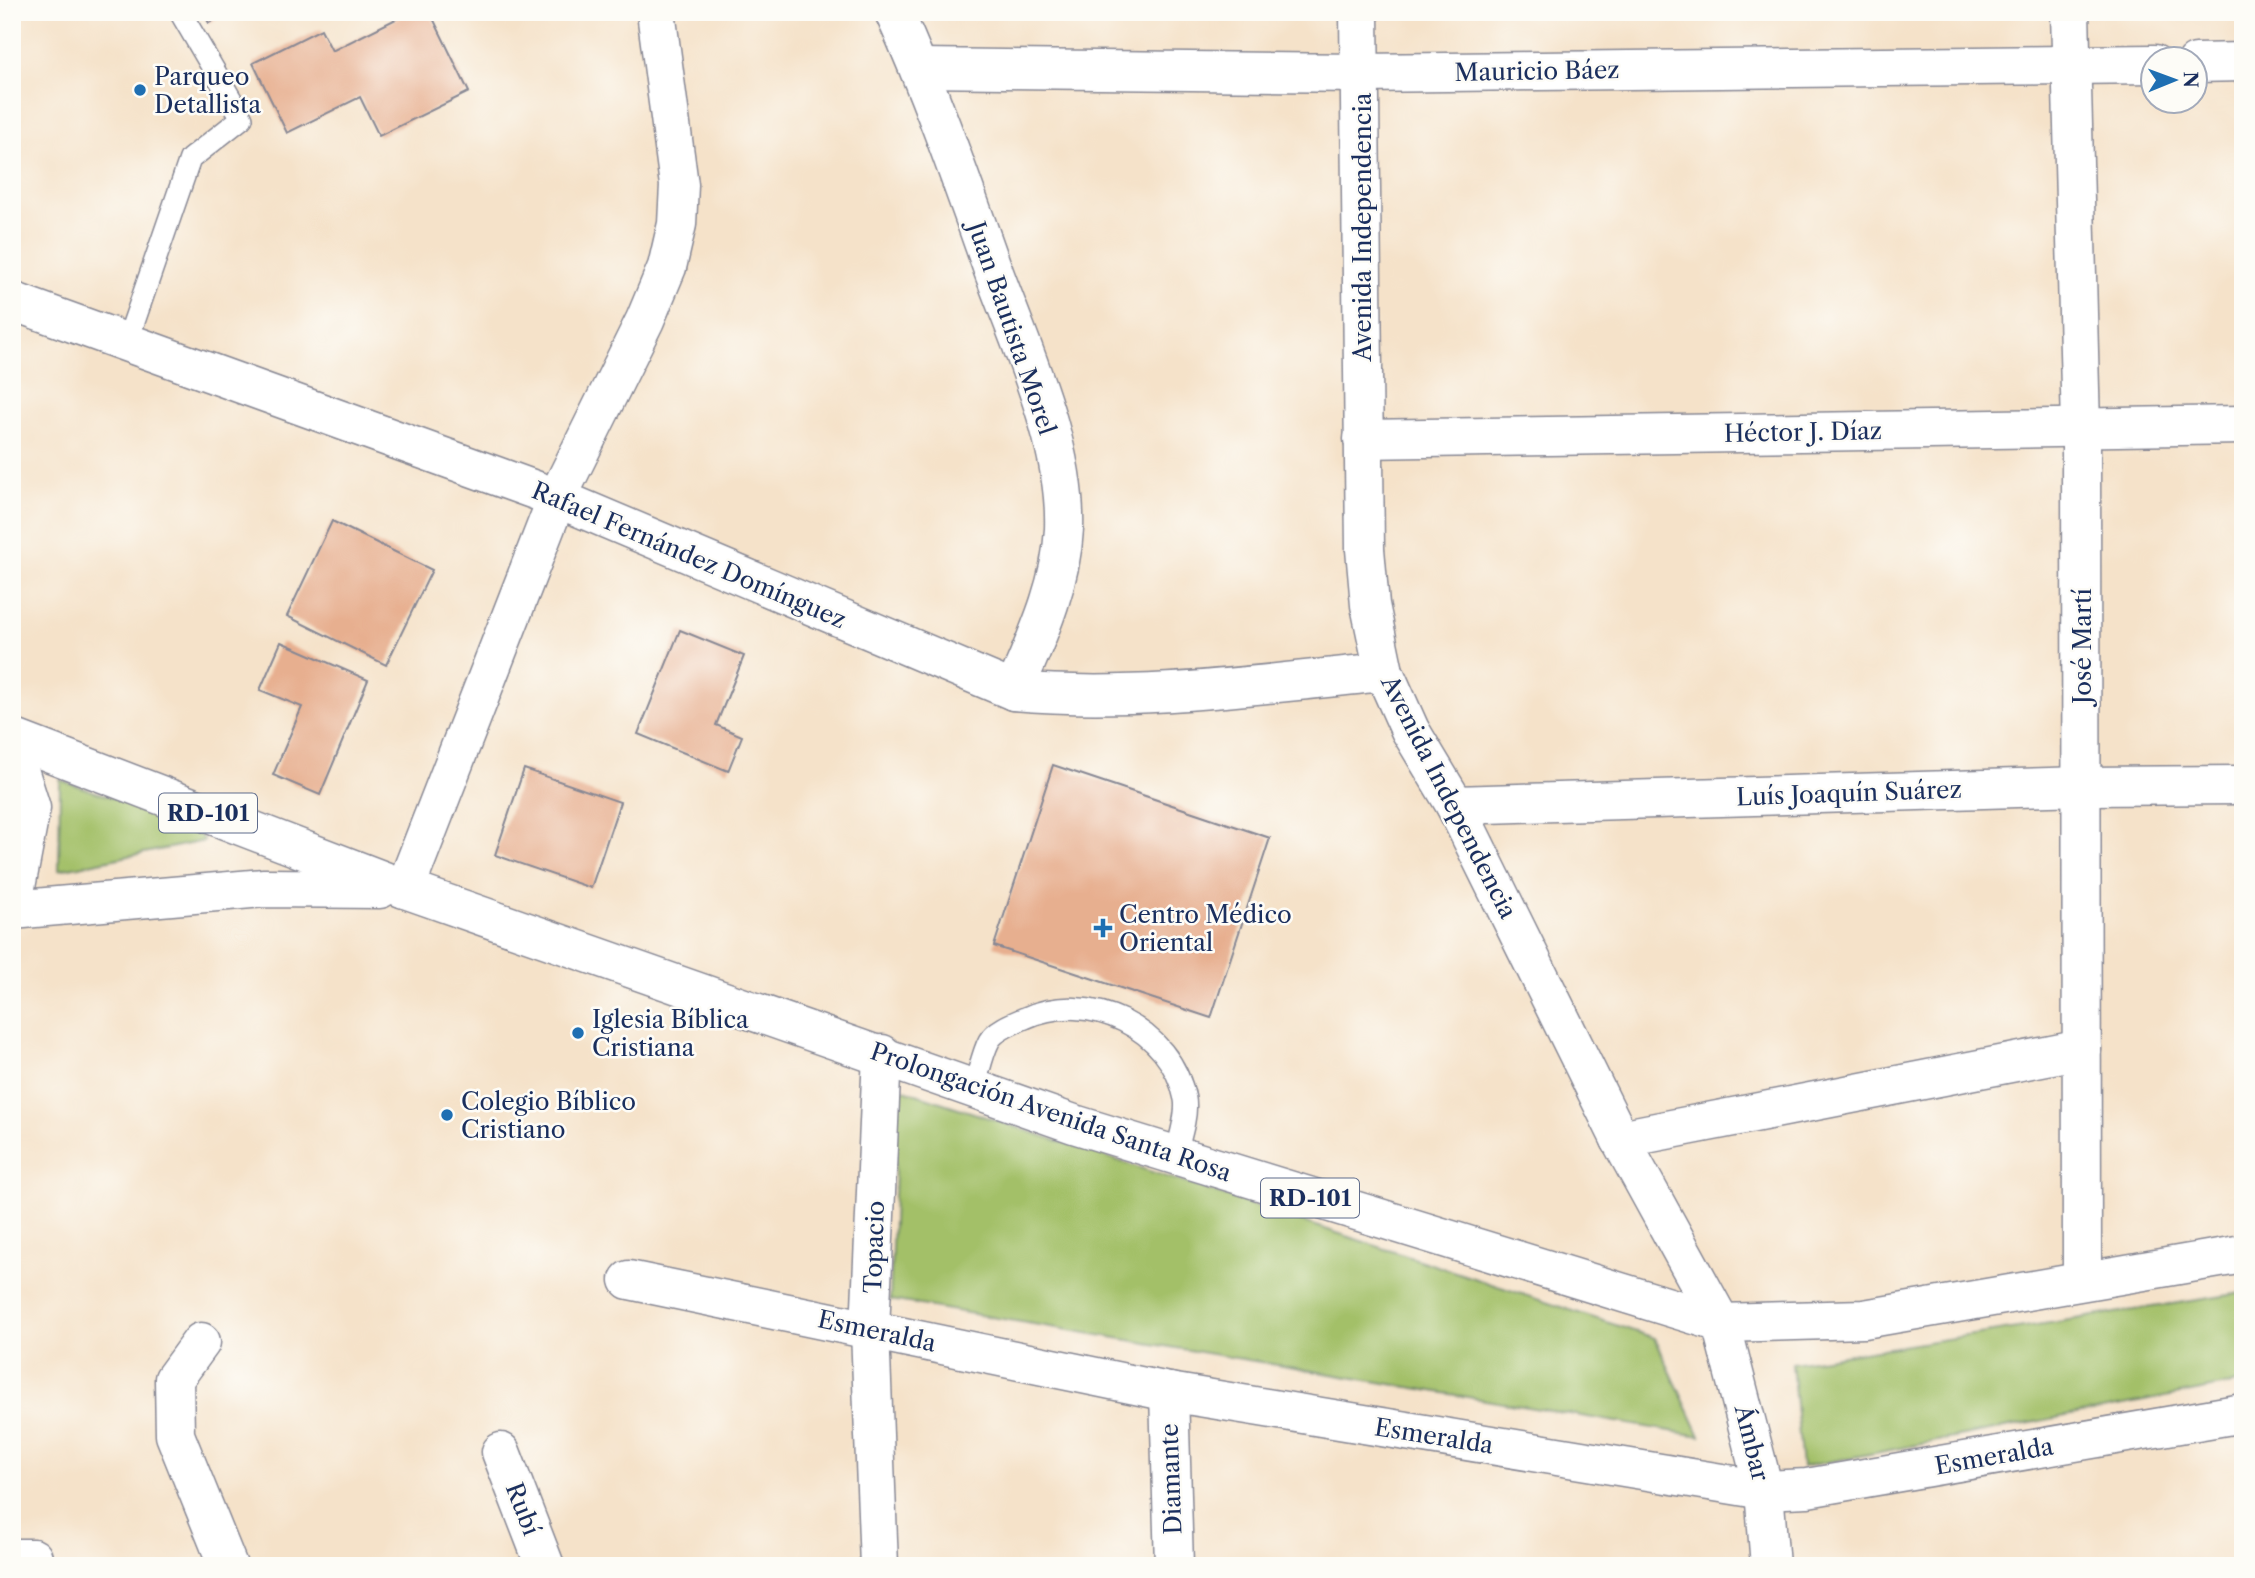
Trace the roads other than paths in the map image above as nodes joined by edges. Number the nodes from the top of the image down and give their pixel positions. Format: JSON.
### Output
{"nodes":[{"id":1,"x":180,"y":12,"type":"edge"},
{"id":2,"x":656,"y":12,"type":"edge"},
{"id":3,"x":894,"y":12,"type":"edge"},
{"id":4,"x":1359,"y":12,"type":"edge"},
{"id":5,"x":2070,"y":12,"type":"edge"},
{"id":6,"x":2243,"y":62,"type":"edge"},
{"id":7,"x":2210,"y":63,"type":"edge"},
{"id":8,"x":2140,"y":64,"type":"edge"},
{"id":9,"x":2071,"y":65,"type":"junction"},
{"id":10,"x":920,"y":68,"type":"junction"},
{"id":11,"x":1361,"y":73,"type":"junction"},
{"id":12,"x":12,"y":301,"type":"edge"},
{"id":13,"x":127,"y":342,"type":"junction"},
{"id":14,"x":2243,"y":425,"type":"edge"},
{"id":15,"x":2081,"y":428,"type":"junction"},
{"id":16,"x":1363,"y":439,"type":"junction"},
{"id":17,"x":557,"y":498,"type":"junction"},
{"id":18,"x":1384,"y":672,"type":"junction"},
{"id":19,"x":1014,"y":691,"type":"junction"},
{"id":20,"x":12,"y":738,"type":"edge"},
{"id":21,"x":12,"y":748,"type":"edge"},
{"id":22,"x":2243,"y":785,"type":"edge"},
{"id":23,"x":2083,"y":786,"type":"junction"},
{"id":24,"x":1455,"y":805,"type":"junction"},
{"id":25,"x":404,"y":889,"type":"junction"},
{"id":26,"x":12,"y":909,"type":"edge"},
{"id":27,"x":2082,"y":1049,"type":"junction"},
{"id":28,"x":882,"y":1054,"type":"junction"},
{"id":29,"x":974,"y":1087,"type":"junction"},
{"id":30,"x":1620,"y":1139,"type":"junction"},
{"id":31,"x":1175,"y":1157,"type":"junction"},
{"id":32,"x":2243,"y":1254,"type":"edge"},
{"id":33,"x":2082,"y":1279,"type":"junction"},
{"id":34,"x":629,"y":1280,"type":"dead end"},
{"id":35,"x":1721,"y":1322,"type":"junction"},
{"id":36,"x":870,"y":1330,"type":"junction"},
{"id":37,"x":201,"y":1342,"type":"dead end"},
{"id":38,"x":1169,"y":1392,"type":"junction"},
{"id":39,"x":2243,"y":1413,"type":"edge"},
{"id":40,"x":501,"y":1452,"type":"dead end"},
{"id":41,"x":1764,"y":1490,"type":"junction"},
{"id":42,"x":228,"y":1566,"type":"edge"},
{"id":43,"x":545,"y":1566,"type":"edge"},
{"id":44,"x":879,"y":1566,"type":"edge"},
{"id":45,"x":1174,"y":1566,"type":"edge"},
{"id":46,"x":1770,"y":1566,"type":"edge"}],
"edges":[{"from":1,"to":13,"type":"lane"},
{"from":2,"to":17,"type":"street"},
{"from":3,"to":10,"type":"street","name":"Juan Bautista Morel"},
{"from":4,"to":11,"type":"street","name":"Avenida Independencia"},
{"from":5,"to":9,"type":"street","name":"José Martí"},
{"from":6,"to":7,"type":"street"},
{"from":8,"to":9,"type":"street","name":"Mauricio Báez"},
{"from":9,"to":11,"type":"street","name":"Mauricio Báez"},
{"from":9,"to":15,"type":"street","name":"José Martí"},
{"from":10,"to":11,"type":"street","name":"Mauricio Báez"},
{"from":10,"to":19,"type":"street","name":"Juan Bautista Morel"},
{"from":11,"to":16,"type":"street","name":"Avenida Independencia"},
{"from":12,"to":13,"type":"street","name":"Rafael Fernández Domínguez"},
{"from":13,"to":17,"type":"street","name":"Rafael Fernández Domínguez"},
{"from":14,"to":15,"type":"street","name":"Héctor J. Díaz"},
{"from":15,"to":16,"type":"street","name":"Héctor J. Díaz"},
{"from":15,"to":23,"type":"street","name":"José Martí"},
{"from":16,"to":18,"type":"street","name":"Avenida Independencia"},
{"from":17,"to":19,"type":"street","name":"Rafael Fernández Domínguez"},
{"from":17,"to":25,"type":"street"},
{"from":18,"to":19,"type":"street","name":"Rafael Fernández Domínguez"},
{"from":18,"to":24,"type":"street","name":"Avenida Independencia"},
{"from":20,"to":25,"type":"street","name":"Prolongación Avenida Santa Rosa","number":"RD-101"},
{"from":21,"to":26,"type":"street"},
{"from":22,"to":23,"type":"street","name":"Luís Joaquín Suárez"},
{"from":23,"to":24,"type":"street","name":"Luís Joaquín Suárez"},
{"from":23,"to":27,"type":"street","name":"José Martí"},
{"from":24,"to":30,"type":"street","name":"Avenida Independencia"},
{"from":25,"to":26,"type":"street","name":"Prolongación Avenida Santa Rosa","number":"RD-101"},
{"from":25,"to":28,"type":"street","name":"Prolongación Avenida Santa Rosa","number":"RD-101"},
{"from":27,"to":30,"type":"street"},
{"from":27,"to":33,"type":"street","name":"José Martí"},
{"from":28,"to":29,"type":"street","name":"Prolongación Avenida Santa Rosa","number":"RD-101"},
{"from":28,"to":36,"type":"street","name":"Topacio"},
{"from":29,"to":31,"type":"street","name":"Prolongación Avenida Santa Rosa","number":"RD-101"},
{"from":29,"to":31,"type":"lane"},
{"from":30,"to":35,"type":"street","name":"Avenida Independencia"},
{"from":31,"to":35,"type":"street","name":"Prolongación Avenida Santa Rosa","number":"RD-101"},
{"from":32,"to":33,"type":"street","name":"Prolongación Avenida Santa Rosa","number":"RD-101"},
{"from":33,"to":35,"type":"street","name":"Prolongación Avenida Santa Rosa","number":"RD-101"},
{"from":34,"to":36,"type":"street","name":"Esmeralda"},
{"from":35,"to":41,"type":"street","name":"Ámbar"},
{"from":36,"to":38,"type":"street","name":"Esmeralda"},
{"from":36,"to":44,"type":"street","name":"Topacio"},
{"from":37,"to":42,"type":"street"},
{"from":38,"to":41,"type":"street","name":"Esmeralda"},
{"from":38,"to":45,"type":"street","name":"Diamante"},
{"from":39,"to":41,"type":"street","name":"Esmeralda"},
{"from":40,"to":43,"type":"street","name":"Rubí"},
{"from":41,"to":46,"type":"street","name":"Ámbar"}]}
